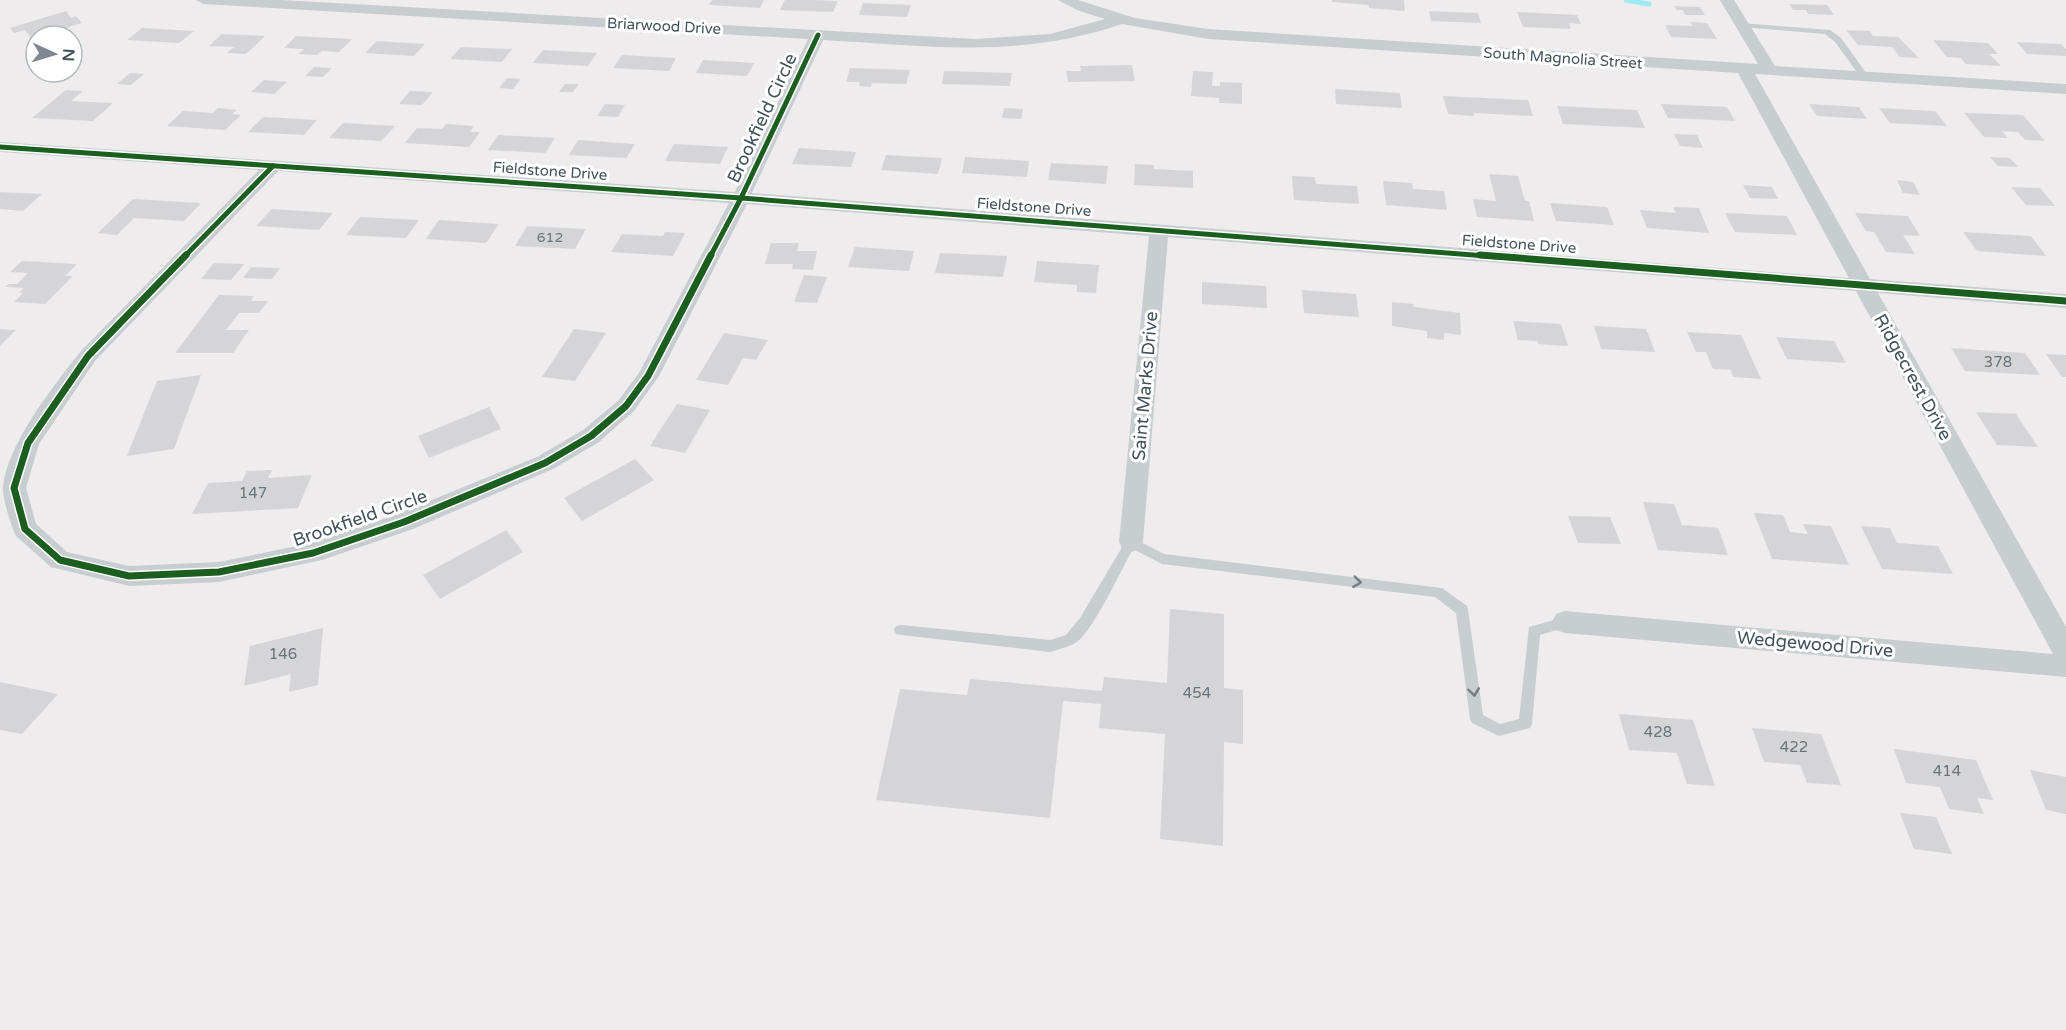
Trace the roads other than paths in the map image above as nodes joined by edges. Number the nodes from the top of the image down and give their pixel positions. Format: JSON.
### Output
{"nodes":[{"id":1,"x":203,"y":0,"type":"edge"},
{"id":2,"x":1065,"y":0,"type":"edge"},
{"id":3,"x":1727,"y":0,"type":"edge"},
{"id":4,"x":1121,"y":19,"type":"junction"},
{"id":5,"x":1743,"y":25,"type":"junction"},
{"id":6,"x":818,"y":35,"type":"junction"},
{"id":7,"x":1744,"y":69,"type":"junction"},
{"id":8,"x":1770,"y":71,"type":"junction"},
{"id":9,"x":1865,"y":77,"type":"junction"},
{"id":10,"x":2066,"y":89,"type":"edge"},
{"id":11,"x":0,"y":147,"type":"edge"},
{"id":12,"x":273,"y":166,"type":"junction"},
{"id":13,"x":741,"y":198,"type":"junction"},
{"id":14,"x":1159,"y":230,"type":"junction"},
{"id":15,"x":1861,"y":285,"type":"junction"},
{"id":16,"x":2066,"y":301,"type":"edge"},
{"id":17,"x":1131,"y":542,"type":"junction"},
{"id":18,"x":1565,"y":622,"type":"joint"},
{"id":19,"x":901,"y":630,"type":"dead end"},
{"id":20,"x":2066,"y":652,"type":"edge"},
{"id":21,"x":2066,"y":666,"type":"edge"}],
"edges":[{"from":1,"to":6,"type":"street","name":"Briarwood Drive"},
{"from":2,"to":4,"type":"street","name":"South Magnolia Street"},
{"from":3,"to":5,"type":"street"},
{"from":4,"to":6,"type":"street","name":"Briarwood Drive"},
{"from":4,"to":7,"type":"street","name":"South Magnolia Street"},
{"from":5,"to":8,"type":"street"},
{"from":5,"to":9,"type":"lane"},
{"from":6,"to":13,"type":"street","name":"Brookfield Circle"},
{"from":7,"to":8,"type":"street","name":"South Magnolia Street"},
{"from":7,"to":15,"type":"street","name":"Ridgecrest Drive"},
{"from":8,"to":9,"type":"street","name":"South Magnolia Street"},
{"from":9,"to":10,"type":"street","name":"South Magnolia Street"},
{"from":11,"to":12,"type":"street","name":"Fieldstone Drive"},
{"from":12,"to":13,"type":"street","name":"Fieldstone Drive"},
{"from":12,"to":13,"type":"street","name":"Brookfield Circle"},
{"from":13,"to":14,"type":"street","name":"Fieldstone Drive"},
{"from":14,"to":15,"type":"street","name":"Fieldstone Drive"},
{"from":14,"to":17,"type":"street","name":"Saint Marks Drive"},
{"from":15,"to":16,"type":"street","name":"Fieldstone Drive"},
{"from":15,"to":20,"type":"street","name":"Ridgecrest Drive"},
{"from":17,"to":18,"type":"lane","one_way":true},
{"from":17,"to":19,"type":"lane"},
{"from":18,"to":21,"type":"street","name":"Wedgewood Drive"}]}
